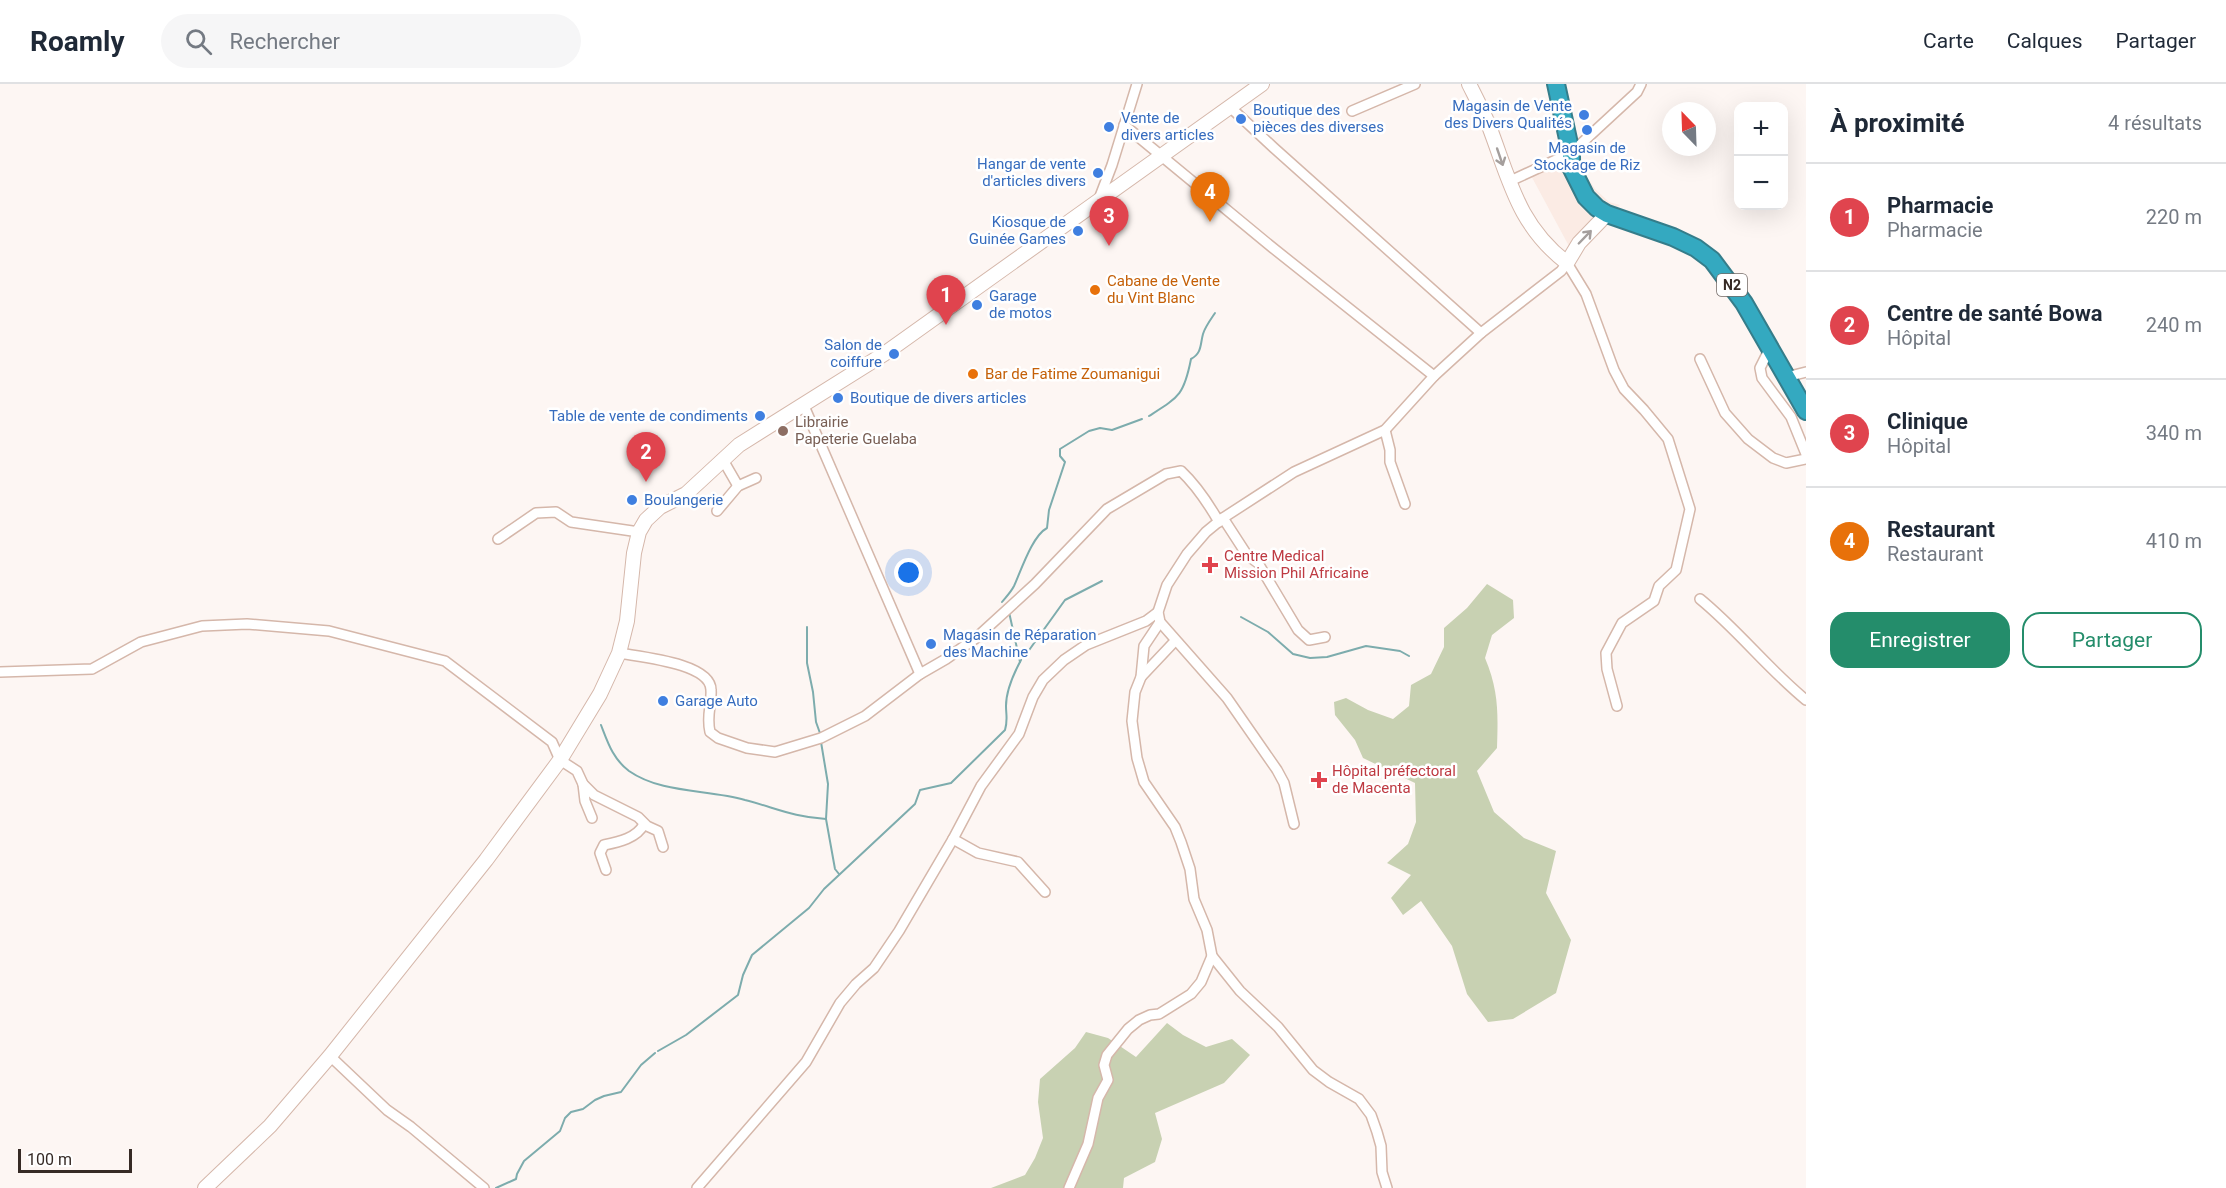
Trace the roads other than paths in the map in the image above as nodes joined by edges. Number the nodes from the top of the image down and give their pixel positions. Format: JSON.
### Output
{"nodes":[{"id":1,"x":1137,"y":84,"type":"edge"},
{"id":2,"x":1262,"y":84,"type":"edge"},
{"id":3,"x":1415,"y":84,"type":"edge"},
{"id":4,"x":1469,"y":84,"type":"edge"},
{"id":5,"x":1556,"y":84,"type":"edge"},
{"id":6,"x":1641,"y":84,"type":"edge"},
{"id":7,"x":1230,"y":106,"type":"junction"},
{"id":8,"x":1352,"y":111,"type":"dead end"},
{"id":9,"x":1124,"y":125,"type":"junction"},
{"id":10,"x":1571,"y":153,"type":"junction"},
{"id":11,"x":1162,"y":156,"type":"junction"},
{"id":12,"x":1508,"y":182,"type":"junction"},
{"id":13,"x":1099,"y":199,"type":"junction"},
{"id":14,"x":1608,"y":214,"type":"junction"},
{"id":15,"x":1567,"y":263,"type":"junction"},
{"id":16,"x":1481,"y":333,"type":"junction"},
{"id":17,"x":1770,"y":348,"type":"junction"},
{"id":18,"x":1700,"y":359,"type":"dead end"},
{"id":19,"x":1806,"y":372,"type":"edge"},
{"id":20,"x":1434,"y":376,"type":"junction"},
{"id":21,"x":1786,"y":377,"type":"junction"},
{"id":22,"x":804,"y":406,"type":"junction"},
{"id":23,"x":1806,"y":411,"type":"edge"},
{"id":24,"x":1385,"y":430,"type":"junction"},
{"id":25,"x":1806,"y":454,"type":"edge"},
{"id":26,"x":1806,"y":459,"type":"edge"},
{"id":27,"x":723,"y":460,"type":"junction"},
{"id":28,"x":756,"y":478,"type":"dead end"},
{"id":29,"x":738,"y":486,"type":"junction"},
{"id":30,"x":1405,"y":504,"type":"dead end"},
{"id":31,"x":717,"y":511,"type":"dead end"},
{"id":32,"x":1221,"y":520,"type":"junction"},
{"id":33,"x":639,"y":532,"type":"junction"},
{"id":34,"x":498,"y":539,"type":"dead end"},
{"id":35,"x":1700,"y":599,"type":"dead end"},
{"id":36,"x":1159,"y":617,"type":"junction"},
{"id":37,"x":1325,"y":637,"type":"dead end"},
{"id":38,"x":1175,"y":641,"type":"junction"},
{"id":39,"x":620,"y":653,"type":"junction"},
{"id":40,"x":0,"y":672,"type":"edge"},
{"id":41,"x":920,"y":674,"type":"junction"},
{"id":42,"x":1141,"y":677,"type":"junction"},
{"id":43,"x":1806,"y":700,"type":"edge"},
{"id":44,"x":1617,"y":706,"type":"dead end"},
{"id":45,"x":560,"y":760,"type":"junction"},
{"id":46,"x":583,"y":784,"type":"junction"},
{"id":47,"x":592,"y":818,"type":"dead end"},
{"id":48,"x":644,"y":824,"type":"junction"},
{"id":49,"x":1294,"y":824,"type":"dead end"},
{"id":50,"x":953,"y":839,"type":"junction"},
{"id":51,"x":663,"y":847,"type":"dead end"},
{"id":52,"x":606,"y":870,"type":"dead end"},
{"id":53,"x":1045,"y":892,"type":"dead end"},
{"id":54,"x":1212,"y":957,"type":"junction"},
{"id":55,"x":330,"y":1056,"type":"junction"},
{"id":56,"x":205,"y":1188,"type":"edge"},
{"id":57,"x":484,"y":1188,"type":"edge"},
{"id":58,"x":697,"y":1188,"type":"edge"},
{"id":59,"x":1069,"y":1188,"type":"edge"},
{"id":60,"x":1387,"y":1188,"type":"edge"}],
"edges":[{"from":1,"to":9,"type":"street"},
{"from":2,"to":7,"type":"main road"},
{"from":3,"to":8,"type":"street"},
{"from":4,"to":12,"type":"main road","one_way":true},
{"from":5,"to":10,"type":"highway","number":"N2"},
{"from":6,"to":10,"type":"street"},
{"from":7,"to":11,"type":"main road"},
{"from":7,"to":16,"type":"street"},
{"from":9,"to":11,"type":"street"},
{"from":9,"to":13,"type":"street"},
{"from":10,"to":12,"type":"street"},
{"from":10,"to":14,"type":"highway","number":"N2"},
{"from":11,"to":13,"type":"main road"},
{"from":11,"to":20,"type":"street"},
{"from":12,"to":15,"type":"main road"},
{"from":13,"to":22,"type":"main road"},
{"from":15,"to":14,"type":"main road","one_way":true},
{"from":14,"to":17,"type":"highway","number":"N2"},
{"from":15,"to":16,"type":"street"},
{"from":15,"to":44,"type":"street"},
{"from":16,"to":20,"type":"street"},
{"from":17,"to":21,"type":"highway","number":"N2"},
{"from":17,"to":25,"type":"street"},
{"from":18,"to":26,"type":"street"},
{"from":19,"to":21,"type":"street"},
{"from":20,"to":24,"type":"street"},
{"from":21,"to":23,"type":"highway","number":"N2"},
{"from":22,"to":27,"type":"main road"},
{"from":22,"to":41,"type":"street"},
{"from":24,"to":30,"type":"street"},
{"from":24,"to":32,"type":"street"},
{"from":27,"to":29,"type":"street"},
{"from":27,"to":33,"type":"main road"},
{"from":28,"to":29,"type":"street"},
{"from":29,"to":31,"type":"street"},
{"from":32,"to":36,"type":"street"},
{"from":32,"to":37,"type":"street"},
{"from":32,"to":41,"type":"street"},
{"from":33,"to":34,"type":"street"},
{"from":33,"to":39,"type":"main road"},
{"from":35,"to":43,"type":"street"},
{"from":36,"to":38,"type":"street"},
{"from":36,"to":42,"type":"street"},
{"from":36,"to":50,"type":"street"},
{"from":38,"to":42,"type":"street"},
{"from":38,"to":49,"type":"street"},
{"from":39,"to":41,"type":"street"},
{"from":39,"to":45,"type":"main road"},
{"from":40,"to":45,"type":"street"},
{"from":42,"to":54,"type":"street"},
{"from":45,"to":46,"type":"street"},
{"from":45,"to":55,"type":"main road"},
{"from":46,"to":47,"type":"street"},
{"from":46,"to":48,"type":"street"},
{"from":48,"to":51,"type":"street"},
{"from":48,"to":52,"type":"street"},
{"from":50,"to":53,"type":"street"},
{"from":50,"to":58,"type":"street"},
{"from":54,"to":59,"type":"street"},
{"from":54,"to":60,"type":"street"},
{"from":55,"to":56,"type":"main road"},
{"from":55,"to":57,"type":"street"}]}
